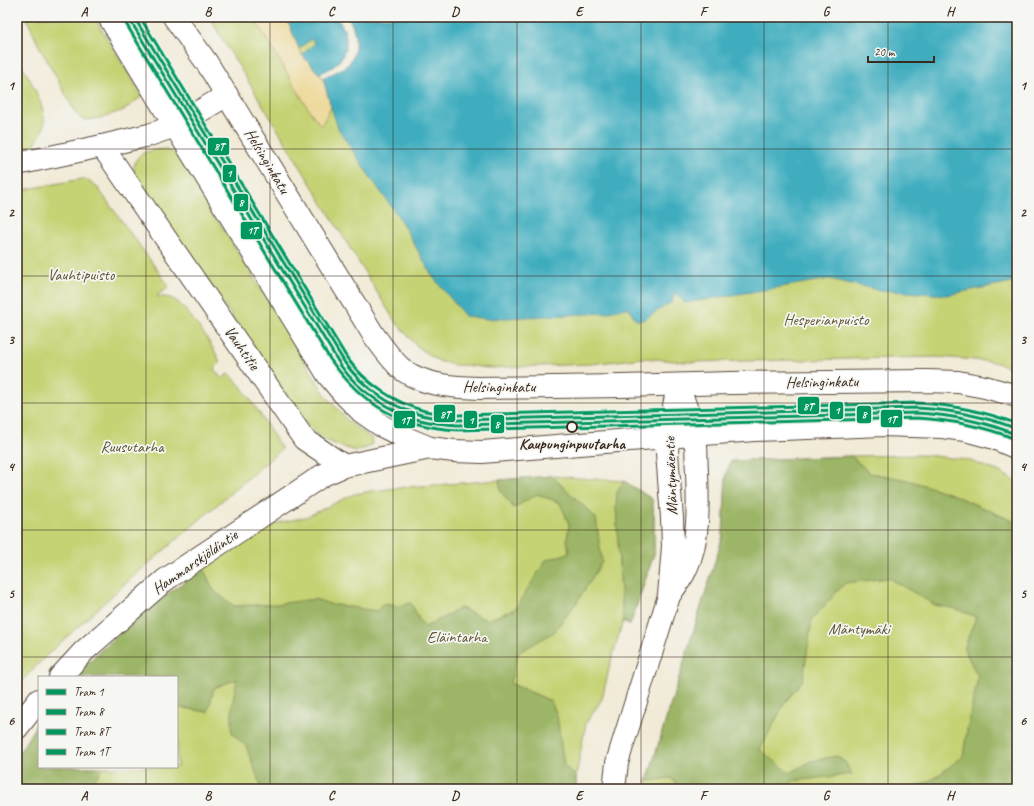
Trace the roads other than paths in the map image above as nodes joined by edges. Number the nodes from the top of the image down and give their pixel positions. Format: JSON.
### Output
{"nodes":[{"id":1,"x":109,"y":17,"type":"edge"},
{"id":2,"x":174,"y":17,"type":"edge"},
{"id":3,"x":227,"y":95,"type":"junction"},
{"id":4,"x":175,"y":126,"type":"junction"},
{"id":5,"x":102,"y":146,"type":"junction"},
{"id":6,"x":17,"y":164,"type":"edge"},
{"id":7,"x":678,"y":385,"type":"junction"},
{"id":8,"x":1017,"y":396,"type":"edge"},
{"id":9,"x":694,"y":435,"type":"junction"},
{"id":10,"x":668,"y":438,"type":"junction"},
{"id":11,"x":430,"y":448,"type":"junction"},
{"id":12,"x":1017,"y":448,"type":"edge"},
{"id":13,"x":344,"y":466,"type":"junction"},
{"id":14,"x":669,"y":596,"type":"junction"},
{"id":15,"x":61,"y":676,"type":"edge"},
{"id":16,"x":38,"y":701,"type":"edge"},
{"id":17,"x":17,"y":728,"type":"edge"},
{"id":18,"x":614,"y":789,"type":"edge"}],
"edges":[{"from":1,"to":4,"type":"main road"},
{"from":2,"to":3,"type":"main road","name":"Helsinginkatu"},
{"from":3,"to":4,"type":"main road"},
{"from":3,"to":7,"type":"main road","name":"Helsinginkatu"},
{"from":4,"to":5,"type":"main road"},
{"from":4,"to":11,"type":"main road"},
{"from":5,"to":6,"type":"main road"},
{"from":5,"to":13,"type":"main road","name":"Vauhtitie"},
{"from":7,"to":8,"type":"main road","name":"Helsinginkatu"},
{"from":7,"to":9,"type":"main road","name":"Mäntymäentie"},
{"from":7,"to":10,"type":"main road","name":"Mäntymäentie"},
{"from":9,"to":10,"type":"main road"},
{"from":9,"to":12,"type":"main road"},
{"from":9,"to":14,"type":"main road","name":"Mäntymäentie"},
{"from":10,"to":11,"type":"main road"},
{"from":10,"to":14,"type":"main road","name":"Mäntymäentie"},
{"from":11,"to":13,"type":"main road"},
{"from":13,"to":15,"type":"main road","name":"Hammarskjöldintie"},
{"from":14,"to":18,"type":"main road","name":"Mäntymäentie"},
{"from":16,"to":17,"type":"main road"}]}
